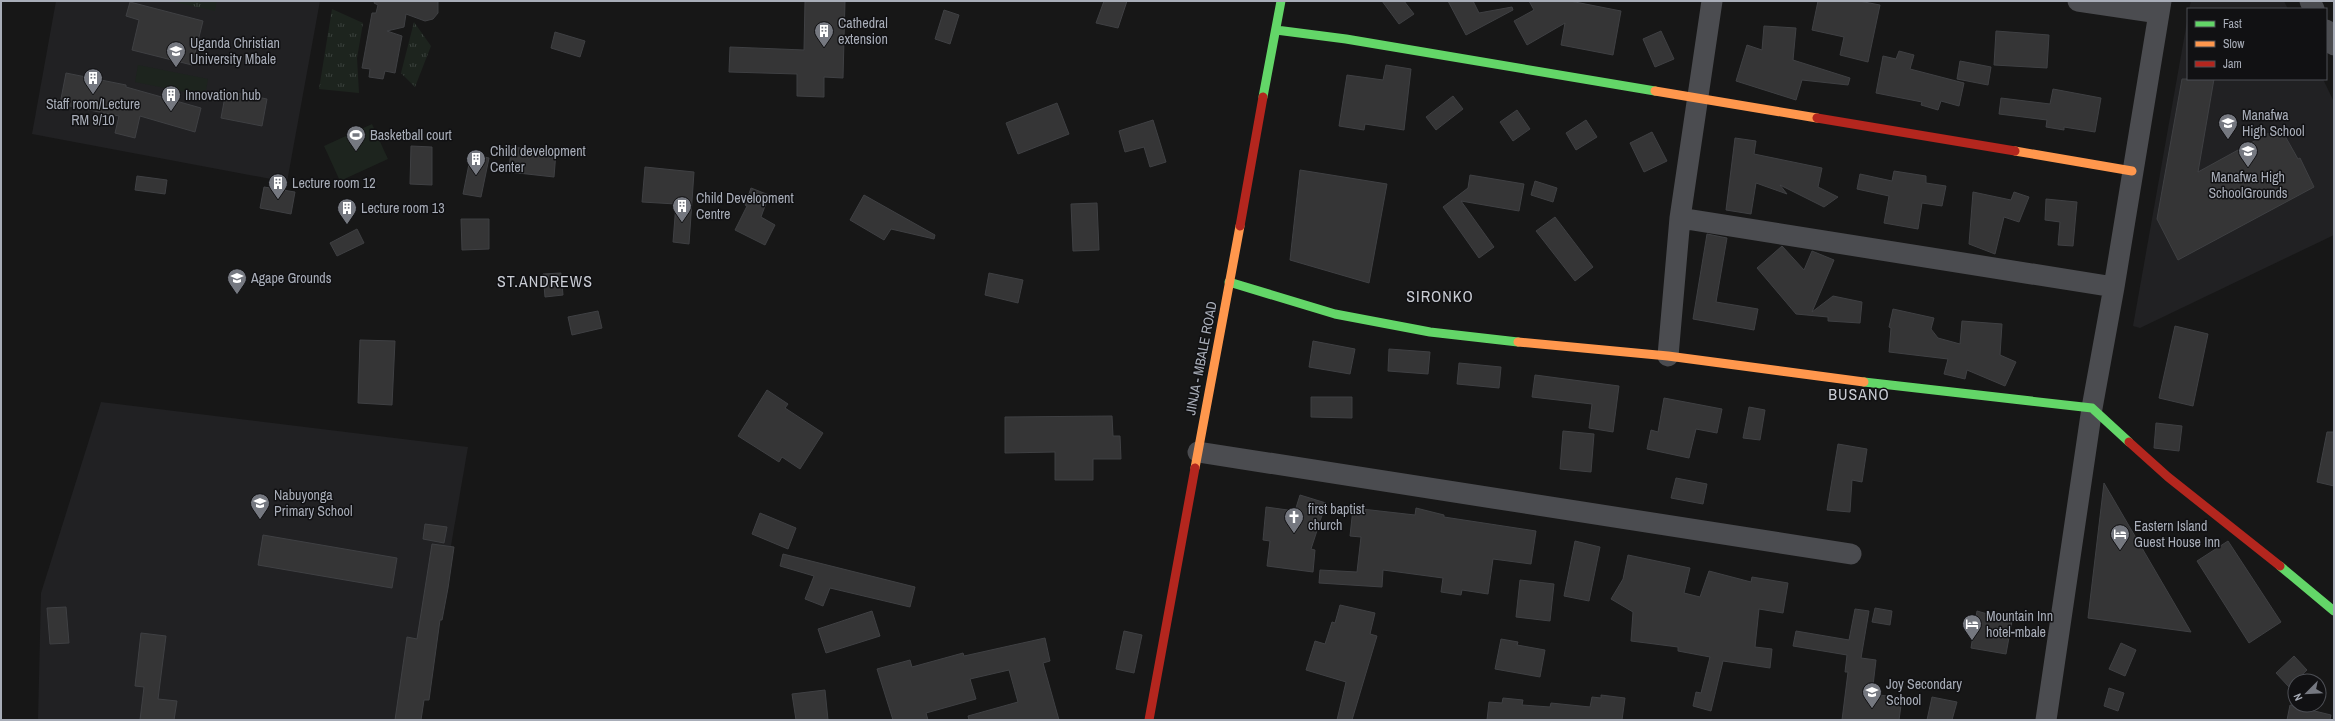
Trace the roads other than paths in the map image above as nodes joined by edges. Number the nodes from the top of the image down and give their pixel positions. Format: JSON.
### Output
{"nodes":[{"id":1,"x":1281,"y":1,"type":"edge"},
{"id":2,"x":1712,"y":1,"type":"edge"},
{"id":3,"x":2078,"y":1,"type":"edge"},
{"id":4,"x":2160,"y":7,"type":"edge"},
{"id":5,"x":1276,"y":30,"type":"junction"},
{"id":6,"x":2327,"y":32,"type":"edge"},
{"id":7,"x":2334,"y":45,"type":"edge"},
{"id":8,"x":1696,"y":97,"type":"junction"},
{"id":9,"x":2132,"y":171,"type":"junction"},
{"id":10,"x":1680,"y":218,"type":"junction"},
{"id":11,"x":1230,"y":282,"type":"junction"},
{"id":12,"x":2114,"y":287,"type":"junction"},
{"id":13,"x":1668,"y":356,"type":"junction"},
{"id":14,"x":2092,"y":408,"type":"junction"},
{"id":15,"x":1198,"y":452,"type":"junction"},
{"id":16,"x":1851,"y":554,"type":"dead end"},
{"id":17,"x":2334,"y":611,"type":"edge"},
{"id":18,"x":1149,"y":720,"type":"edge"},
{"id":19,"x":2046,"y":720,"type":"edge"}],
"edges":[{"from":1,"to":5,"type":"street","name":"JINJA - MBALE ROAD"},
{"from":2,"to":8,"type":"street"},
{"from":3,"to":4,"type":"street"},
{"from":4,"to":9,"type":"street"},
{"from":5,"to":8,"type":"street"},
{"from":5,"to":11,"type":"street","name":"JINJA - MBALE ROAD"},
{"from":6,"to":7,"type":"street"},
{"from":8,"to":9,"type":"street"},
{"from":8,"to":10,"type":"street"},
{"from":9,"to":12,"type":"street"},
{"from":10,"to":12,"type":"street"},
{"from":10,"to":13,"type":"street"},
{"from":11,"to":13,"type":"street"},
{"from":11,"to":15,"type":"street","name":"JINJA - MBALE ROAD"},
{"from":12,"to":14,"type":"street"},
{"from":13,"to":14,"type":"street"},
{"from":14,"to":17,"type":"street"},
{"from":14,"to":19,"type":"street"},
{"from":15,"to":16,"type":"street"},
{"from":15,"to":18,"type":"street","name":"JINJA - MBALE ROAD"}]}
